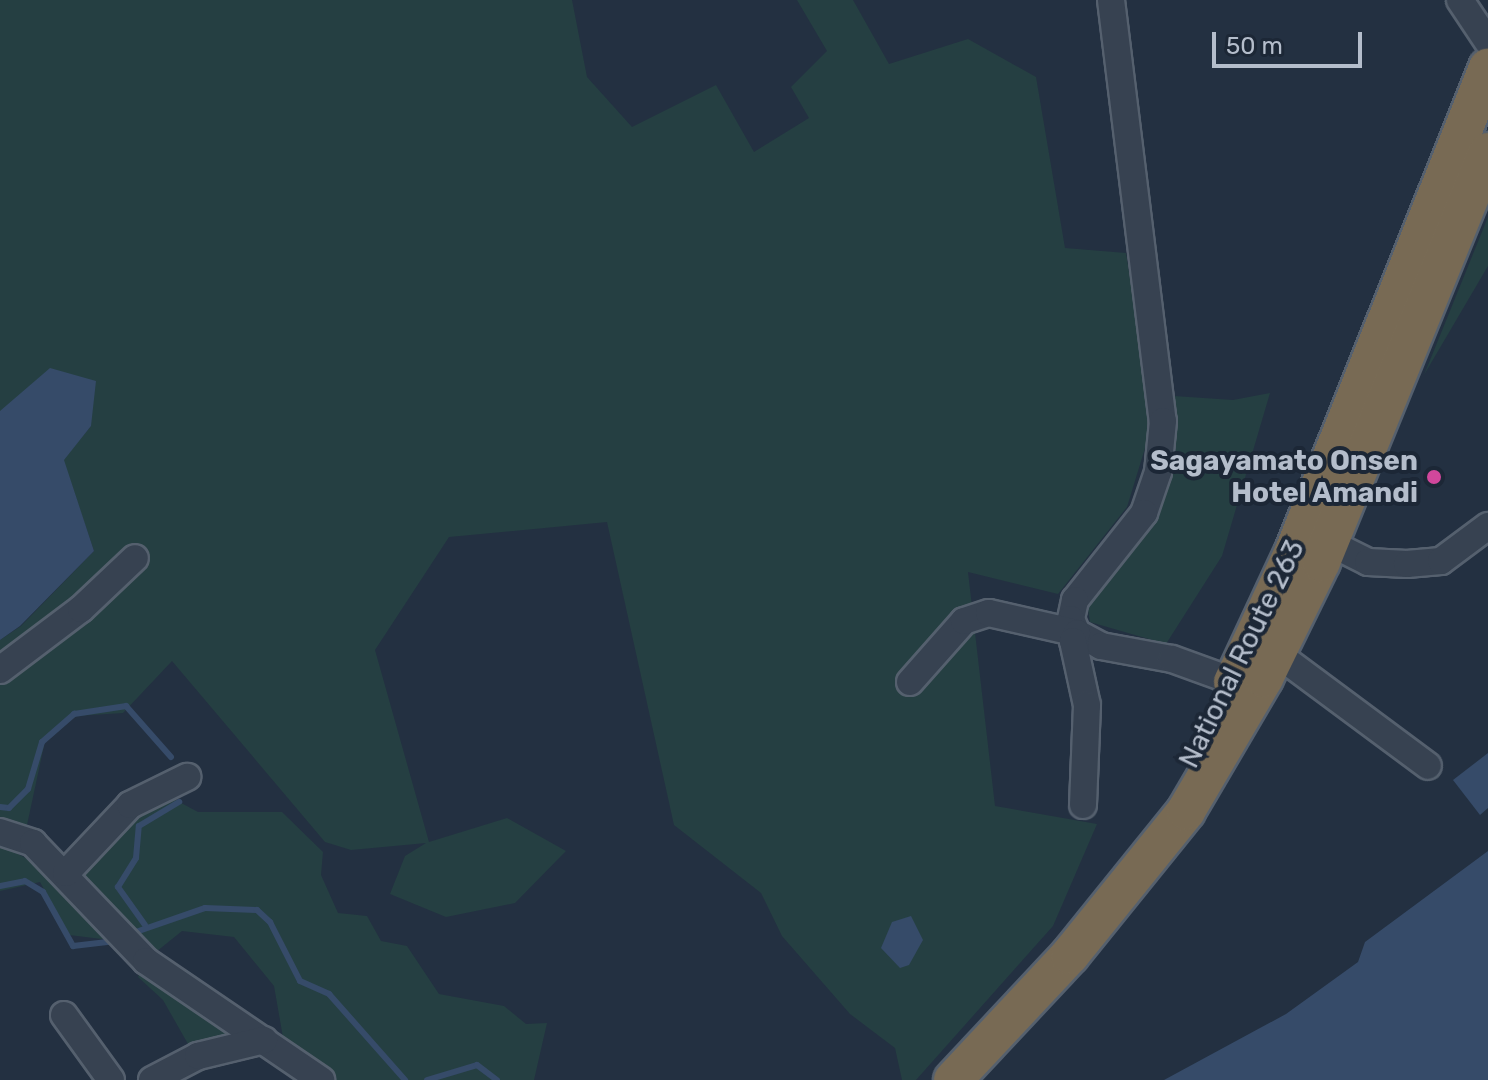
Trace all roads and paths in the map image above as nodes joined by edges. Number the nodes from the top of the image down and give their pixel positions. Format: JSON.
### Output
{"nodes":[{"id":1,"x":1111,"y":0,"type":"edge"},
{"id":2,"x":1460,"y":0,"type":"edge"},
{"id":3,"x":1488,"y":42,"type":"edge"},
{"id":4,"x":1488,"y":68,"type":"edge"},
{"id":5,"x":1488,"y":152,"type":"edge"},
{"id":6,"x":1488,"y":526,"type":"edge"},
{"id":7,"x":1315,"y":536,"type":"junction"},
{"id":8,"x":135,"y":558,"type":"dead end"},
{"id":9,"x":1077,"y":633,"type":"junction"},
{"id":10,"x":1276,"y":653,"type":"junction"},
{"id":11,"x":0,"y":670,"type":"edge"},
{"id":12,"x":1233,"y":681,"type":"junction"},
{"id":13,"x":910,"y":682,"type":"dead end"},
{"id":14,"x":1428,"y":766,"type":"dead end"},
{"id":15,"x":187,"y":777,"type":"dead end"},
{"id":16,"x":1083,"y":805,"type":"dead end"},
{"id":17,"x":0,"y":832,"type":"edge"},
{"id":18,"x":66,"y":873,"type":"junction"},
{"id":19,"x":1070,"y":955,"type":"junction"},
{"id":20,"x":64,"y":1015,"type":"dead end"},
{"id":21,"x":264,"y":1040,"type":"junction"},
{"id":22,"x":111,"y":1080,"type":"edge"},
{"id":23,"x":152,"y":1080,"type":"edge"},
{"id":24,"x":321,"y":1080,"type":"edge"},
{"id":25,"x":953,"y":1080,"type":"edge"}],
"edges":[{"from":1,"to":9,"type":"street"},
{"from":2,"to":3,"type":"street"},
{"from":4,"to":7,"type":"highway","name":"National Route 263"},
{"from":5,"to":7,"type":"highway","name":"National Route 263"},
{"from":6,"to":7,"type":"street"},
{"from":7,"to":10,"type":"highway","name":"National Route 263"},
{"from":7,"to":12,"type":"highway","name":"National Route 263"},
{"from":8,"to":11,"type":"street"},
{"from":9,"to":12,"type":"street"},
{"from":9,"to":13,"type":"street"},
{"from":9,"to":16,"type":"street"},
{"from":10,"to":14,"type":"street"},
{"from":10,"to":19,"type":"highway","name":"National Route 263"},
{"from":12,"to":19,"type":"highway","name":"National Route 263"},
{"from":15,"to":18,"type":"street"},
{"from":17,"to":18,"type":"street"},
{"from":18,"to":21,"type":"street"},
{"from":19,"to":25,"type":"highway","name":"National Route 263"},
{"from":20,"to":22,"type":"street"},
{"from":21,"to":23,"type":"street"},
{"from":21,"to":24,"type":"street"}]}
